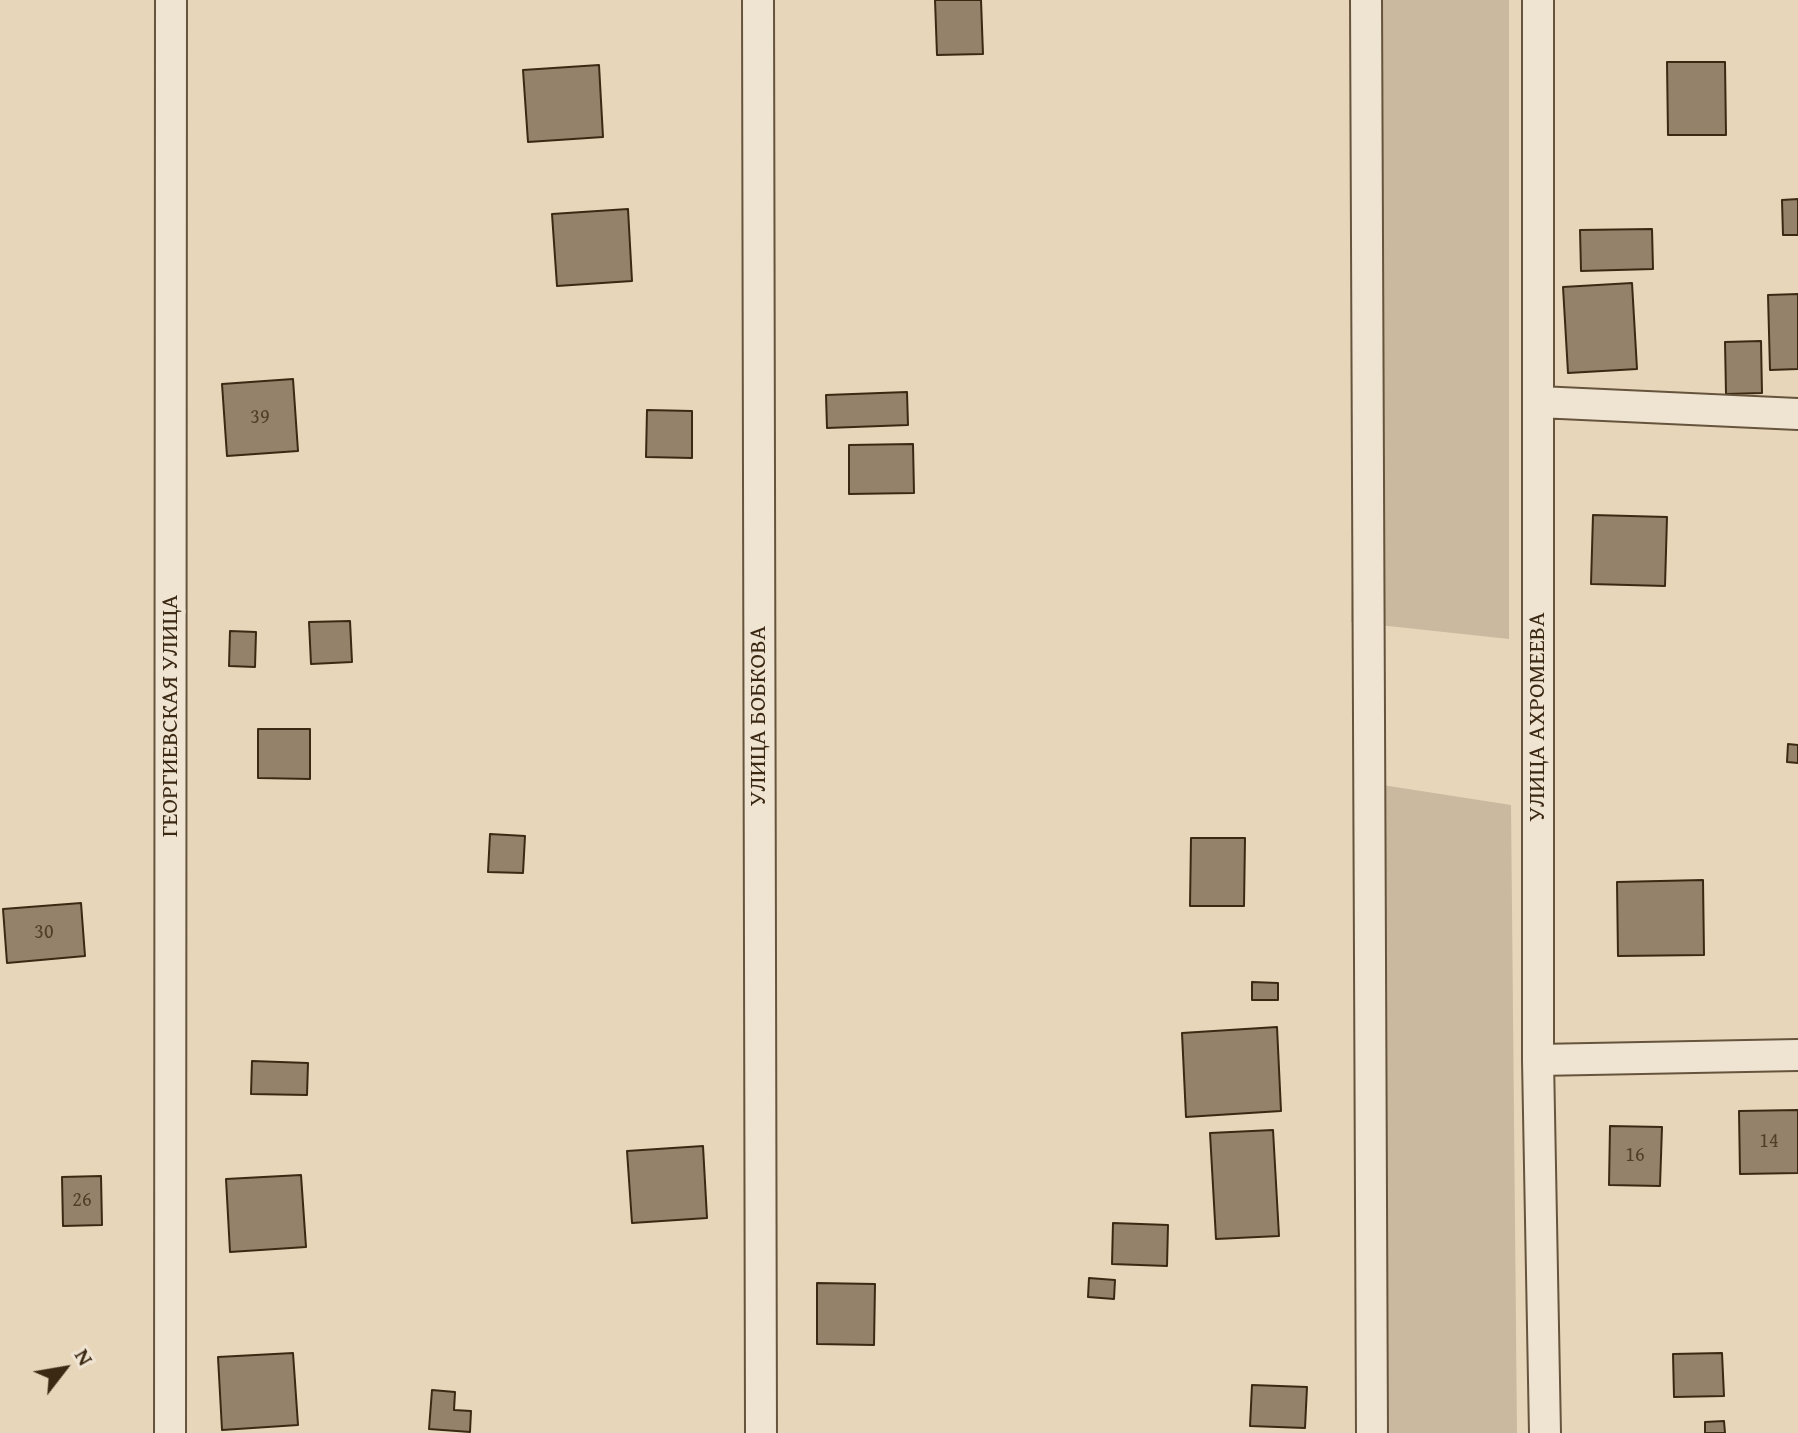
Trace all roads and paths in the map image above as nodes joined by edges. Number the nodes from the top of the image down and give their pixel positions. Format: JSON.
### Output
{"nodes":[{"id":1,"x":171,"y":0,"type":"edge"},
{"id":2,"x":758,"y":0,"type":"edge"},
{"id":3,"x":1366,"y":0,"type":"edge"},
{"id":4,"x":1538,"y":0,"type":"edge"},
{"id":5,"x":1539,"y":402,"type":"junction"},
{"id":6,"x":1798,"y":414,"type":"edge"},
{"id":7,"x":1798,"y":1055,"type":"edge"},
{"id":8,"x":1538,"y":1060,"type":"junction"},
{"id":9,"x":170,"y":1433,"type":"edge"},
{"id":10,"x":761,"y":1433,"type":"edge"},
{"id":11,"x":1372,"y":1433,"type":"edge"},
{"id":12,"x":1545,"y":1433,"type":"edge"}],
"edges":[{"from":1,"to":9,"type":"street","name":"ГЕОРГИЕВСКАЯ УЛИЦА"},
{"from":2,"to":10,"type":"street","name":"УЛИЦА БОБКОВА"},
{"from":3,"to":11,"type":"street"},
{"from":4,"to":5,"type":"street","name":"УЛИЦА АХРОМЕЕВА"},
{"from":5,"to":6,"type":"street"},
{"from":5,"to":8,"type":"street","name":"УЛИЦА АХРОМЕЕВА"},
{"from":7,"to":8,"type":"street"},
{"from":8,"to":12,"type":"street","name":"УЛИЦА АХРОМЕЕВА"}]}
